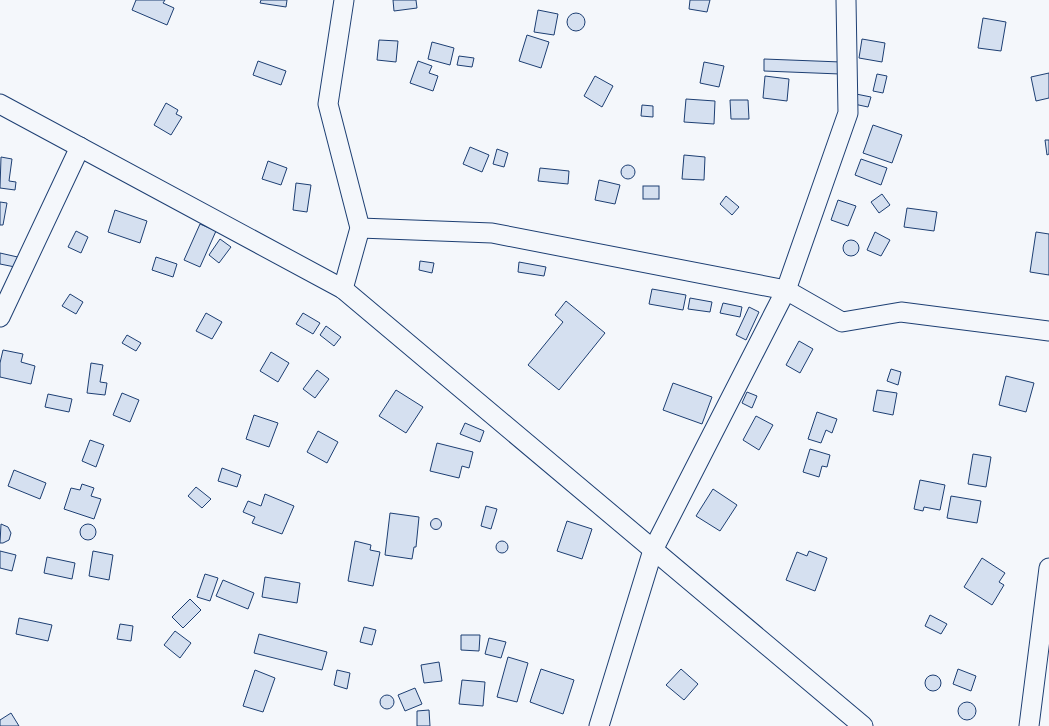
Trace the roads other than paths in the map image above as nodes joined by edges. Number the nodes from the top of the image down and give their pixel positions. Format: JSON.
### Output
{"nodes":[{"id":1,"x":344,"y":0,"type":"edge"},
{"id":2,"x":846,"y":0,"type":"edge"},
{"id":3,"x":0,"y":104,"type":"edge"},
{"id":4,"x":80,"y":148,"type":"junction"},
{"id":5,"x":360,"y":228,"type":"junction"},
{"id":6,"x":343,"y":289,"type":"junction"},
{"id":7,"x":786,"y":290,"type":"junction"},
{"id":8,"x":0,"y":317,"type":"edge"},
{"id":9,"x":1049,"y":331,"type":"edge"},
{"id":10,"x":653,"y":550,"type":"junction"},
{"id":11,"x":1049,"y":568,"type":"edge"},
{"id":12,"x":599,"y":726,"type":"edge"},
{"id":13,"x":863,"y":726,"type":"edge"},
{"id":14,"x":1029,"y":726,"type":"edge"}],
"edges":[{"from":1,"to":5,"type":"street"},
{"from":2,"to":7,"type":"street"},
{"from":3,"to":4,"type":"street"},
{"from":4,"to":6,"type":"street"},
{"from":4,"to":8,"type":"street"},
{"from":5,"to":6,"type":"street"},
{"from":5,"to":7,"type":"street"},
{"from":6,"to":10,"type":"street"},
{"from":7,"to":9,"type":"street"},
{"from":7,"to":10,"type":"street"},
{"from":10,"to":12,"type":"street"},
{"from":10,"to":13,"type":"street"},
{"from":11,"to":14,"type":"street"}]}
